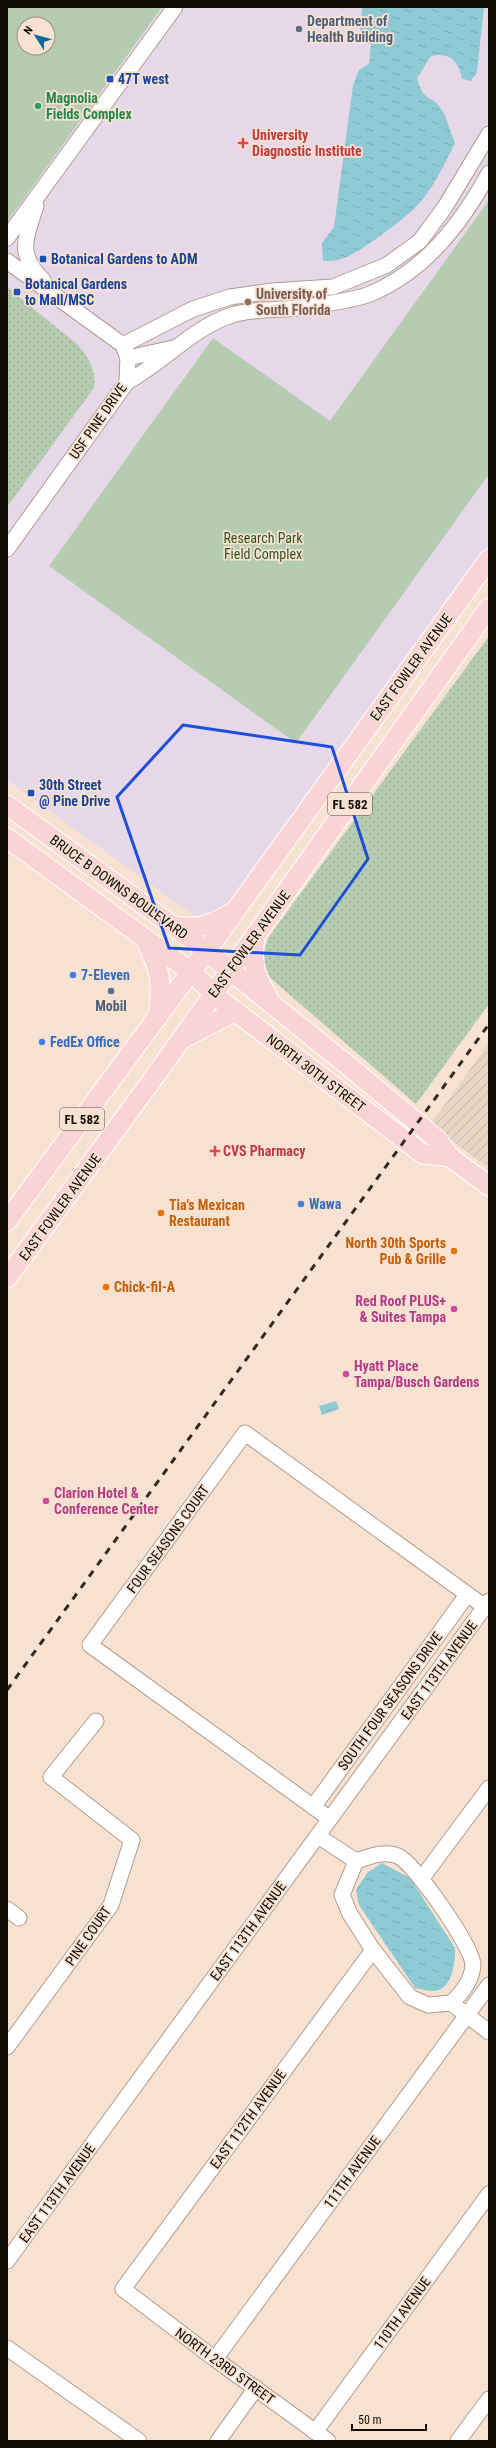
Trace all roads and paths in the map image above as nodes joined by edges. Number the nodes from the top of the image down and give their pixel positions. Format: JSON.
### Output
{"nodes":[{"id":1,"x":175,"y":7,"type":"edge"},
{"id":2,"x":489,"y":134,"type":"edge"},
{"id":3,"x":489,"y":173,"type":"edge"},
{"id":4,"x":41,"y":192,"type":"junction"},
{"id":5,"x":446,"y":207,"type":"junction"},
{"id":6,"x":462,"y":217,"type":"junction"},
{"id":7,"x":7,"y":238,"type":"edge"},
{"id":8,"x":7,"y":261,"type":"edge"},
{"id":9,"x":64,"y":303,"type":"junction"},
{"id":10,"x":193,"y":309,"type":"junction"},
{"id":11,"x":202,"y":328,"type":"junction"},
{"id":12,"x":179,"y":346,"type":"junction"},
{"id":13,"x":125,"y":352,"type":"junction"},
{"id":14,"x":127,"y":382,"type":"junction"},
{"id":15,"x":7,"y":549,"type":"edge"},
{"id":16,"x":489,"y":559,"type":"edge"},
{"id":17,"x":489,"y":608,"type":"edge"},
{"id":18,"x":7,"y":805,"type":"edge"},
{"id":19,"x":7,"y":838,"type":"edge"},
{"id":20,"x":235,"y":911,"type":"junction"},
{"id":21,"x":168,"y":924,"type":"junction"},
{"id":22,"x":144,"y":937,"type":"junction"},
{"id":23,"x":255,"y":937,"type":"junction"},
{"id":24,"x":206,"y":951,"type":"junction"},
{"id":25,"x":230,"y":971,"type":"junction"},
{"id":26,"x":191,"y":972,"type":"junction"},
{"id":27,"x":214,"y":994,"type":"junction"},
{"id":28,"x":270,"y":1002,"type":"junction"},
{"id":29,"x":236,"y":1011,"type":"junction"},
{"id":30,"x":158,"y":1016,"type":"junction"},
{"id":31,"x":182,"y":1039,"type":"junction"},
{"id":32,"x":450,"y":1157,"type":"junction"},
{"id":33,"x":489,"y":1186,"type":"edge"},
{"id":34,"x":7,"y":1221,"type":"edge"},
{"id":35,"x":7,"y":1278,"type":"edge"},
{"id":36,"x":468,"y":1595,"type":"junction"},
{"id":37,"x":487,"y":1604,"type":"edge"},
{"id":38,"x":96,"y":1721,"type":"dead end"},
{"id":39,"x":489,"y":1788,"type":"edge"},
{"id":40,"x":313,"y":1807,"type":"junction"},
{"id":41,"x":330,"y":1819,"type":"junction"},
{"id":42,"x":318,"y":1836,"type":"junction"},
{"id":43,"x":356,"y":1861,"type":"junction"},
{"id":44,"x":422,"y":1878,"type":"junction"},
{"id":45,"x":373,"y":1950,"type":"junction"},
{"id":46,"x":489,"y":1985,"type":"edge"},
{"id":47,"x":451,"y":2003,"type":"junction"},
{"id":48,"x":466,"y":2016,"type":"junction"},
{"id":49,"x":489,"y":2032,"type":"edge"},
{"id":50,"x":7,"y":2047,"type":"edge"},
{"id":51,"x":489,"y":2194,"type":"edge"},
{"id":52,"x":7,"y":2261,"type":"edge"},
{"id":53,"x":123,"y":2289,"type":"joint"},
{"id":54,"x":7,"y":2348,"type":"edge"},
{"id":55,"x":215,"y":2359,"type":"junction"},
{"id":56,"x":256,"y":2388,"type":"junction"},
{"id":57,"x":489,"y":2399,"type":"edge"},
{"id":58,"x":315,"y":2432,"type":"junction"},
{"id":59,"x":139,"y":2441,"type":"edge"},
{"id":60,"x":218,"y":2441,"type":"edge"},
{"id":61,"x":328,"y":2441,"type":"edge"},
{"id":62,"x":458,"y":2441,"type":"edge"}],
"edges":[{"from":1,"to":4,"type":"street"},
{"from":2,"to":5,"type":"street"},
{"from":3,"to":6,"type":"street"},
{"from":4,"to":7,"type":"street"},
{"from":4,"to":9,"type":"street"},
{"from":5,"to":6,"type":"street"},
{"from":5,"to":10,"type":"street"},
{"from":6,"to":11,"type":"street"},
{"from":8,"to":9,"type":"street"},
{"from":9,"to":13,"type":"street"},
{"from":10,"to":11,"type":"street"},
{"from":10,"to":13,"type":"street"},
{"from":11,"to":12,"type":"street"},
{"from":12,"to":13,"type":"street"},
{"from":12,"to":14,"type":"street"},
{"from":13,"to":14,"type":"street","name":"USF PINE DRIVE"},
{"from":14,"to":15,"type":"street","name":"USF PINE DRIVE"},
{"from":16,"to":20,"type":"main road","name":"EAST FOWLER AVENUE","number":"FL 582"},
{"from":17,"to":23,"type":"main road","name":"EAST FOWLER AVENUE","number":"FL 582"},
{"from":18,"to":21,"type":"main road","name":"BRUCE B DOWNS BOULEVARD"},
{"from":19,"to":22,"type":"main road","name":"BRUCE B DOWNS BOULEVARD"},
{"from":20,"to":21,"type":"main road"},
{"from":20,"to":24,"type":"main road","name":"EAST FOWLER AVENUE","number":"FL 582"},
{"from":21,"to":24,"type":"main road","name":"BRUCE B DOWNS BOULEVARD"},
{"from":22,"to":26,"type":"main road","name":"BRUCE B DOWNS BOULEVARD"},
{"from":22,"to":30,"type":"main road"},
{"from":23,"to":25,"type":"main road","name":"EAST FOWLER AVENUE","number":"FL 582"},
{"from":23,"to":28,"type":"main road"},
{"from":24,"to":25,"type":"main road","name":"BRUCE B DOWNS BOULEVARD"},
{"from":24,"to":26,"type":"main road","name":"EAST FOWLER AVENUE","number":"FL 582"},
{"from":25,"to":27,"type":"main road","name":"EAST FOWLER AVENUE","number":"FL 582"},
{"from":25,"to":28,"type":"main road","name":"NORTH 30TH STREET"},
{"from":26,"to":27,"type":"main road","name":"NORTH 30TH STREET"},
{"from":26,"to":30,"type":"main road","name":"EAST FOWLER AVENUE","number":"FL 582"},
{"from":27,"to":29,"type":"main road","name":"NORTH 30TH STREET"},
{"from":27,"to":31,"type":"main road","name":"EAST FOWLER AVENUE","number":"FL 582"},
{"from":28,"to":32,"type":"main road","name":"NORTH 30TH STREET"},
{"from":29,"to":31,"type":"main road"},
{"from":29,"to":32,"type":"main road","name":"NORTH 30TH STREET"},
{"from":30,"to":34,"type":"main road","name":"EAST FOWLER AVENUE","number":"FL 582"},
{"from":31,"to":35,"type":"main road","name":"EAST FOWLER AVENUE","number":"FL 582"},
{"from":32,"to":33,"type":"main road","name":"NORTH 30TH STREET"},
{"from":36,"to":37,"type":"street","name":"FOUR SEASONS COURT"},
{"from":36,"to":40,"type":"street","name":"SOUTH FOUR SEASONS DRIVE"},
{"from":36,"to":40,"type":"street","name":"FOUR SEASONS COURT"},
{"from":37,"to":41,"type":"street","name":"EAST 113TH AVENUE"},
{"from":38,"to":50,"type":"street","name":"PINE COURT"},
{"from":39,"to":44,"type":"street"},
{"from":40,"to":41,"type":"street","name":"FOUR SEASONS COURT"},
{"from":41,"to":42,"type":"street","name":"EAST 113TH AVENUE"},
{"from":42,"to":43,"type":"street"},
{"from":42,"to":52,"type":"street","name":"EAST 113TH AVENUE"},
{"from":43,"to":44,"type":"street"},
{"from":43,"to":45,"type":"street"},
{"from":44,"to":47,"type":"street"},
{"from":45,"to":47,"type":"street"},
{"from":45,"to":53,"type":"street","name":"EAST 112TH AVENUE"},
{"from":46,"to":48,"type":"street","name":"111TH AVENUE"},
{"from":47,"to":48,"type":"street"},
{"from":48,"to":49,"type":"street"},
{"from":48,"to":55,"type":"street","name":"111TH AVENUE"},
{"from":51,"to":58,"type":"street","name":"110TH AVENUE"},
{"from":53,"to":55,"type":"street","name":"NORTH 23RD STREET"},
{"from":54,"to":59,"type":"street"},
{"from":55,"to":56,"type":"street","name":"NORTH 23RD STREET"},
{"from":56,"to":58,"type":"street","name":"NORTH 23RD STREET"},
{"from":56,"to":60,"type":"street"},
{"from":57,"to":62,"type":"street"},
{"from":58,"to":61,"type":"street","name":"NORTH 23RD STREET"}]}
